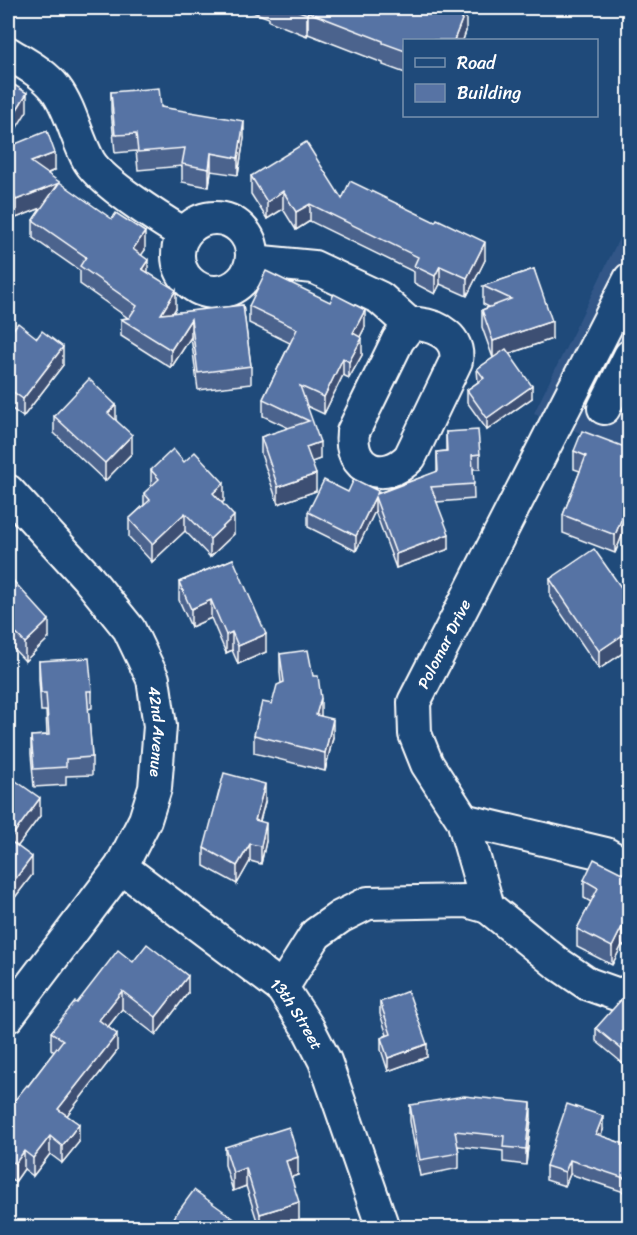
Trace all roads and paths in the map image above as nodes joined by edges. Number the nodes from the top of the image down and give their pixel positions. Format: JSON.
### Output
{"nodes":[{"id":1,"x":8,"y":53,"type":"edge"},
{"id":2,"x":184,"y":234,"type":"junction"},
{"id":3,"x":252,"y":261,"type":"junction"},
{"id":4,"x":630,"y":279,"type":"edge"},
{"id":5,"x":410,"y":325,"type":"dead end"},
{"id":6,"x":630,"y":356,"type":"edge"},
{"id":7,"x":604,"y":408,"type":"dead end"},
{"id":8,"x":8,"y":491,"type":"edge"},
{"id":9,"x":463,"y":820,"type":"junction"},
{"id":10,"x":121,"y":867,"type":"junction"},
{"id":11,"x":630,"y":868,"type":"edge"},
{"id":12,"x":488,"y":907,"type":"junction"},
{"id":13,"x":282,"y":988,"type":"junction"},
{"id":14,"x":624,"y":993,"type":"edge"},
{"id":15,"x":8,"y":1016,"type":"edge"},
{"id":16,"x":383,"y":1227,"type":"edge"}],
"edges":[{"from":1,"to":2,"type":"street"},
{"from":2,"to":3,"type":"street"},
{"from":2,"to":3,"type":"street"},
{"from":3,"to":5,"type":"street"},
{"from":4,"to":9,"type":"street","name":"Polomar Drive"},
{"from":6,"to":7,"type":"street"},
{"from":8,"to":10,"type":"street","name":"42nd Avenue"},
{"from":9,"to":11,"type":"street"},
{"from":9,"to":12,"type":"street","name":"Polomar Drive"},
{"from":10,"to":13,"type":"street","name":"13th Street"},
{"from":10,"to":15,"type":"street","name":"42nd Avenue"},
{"from":12,"to":13,"type":"street"},
{"from":12,"to":14,"type":"street"},
{"from":13,"to":16,"type":"street","name":"13th Street"}]}
